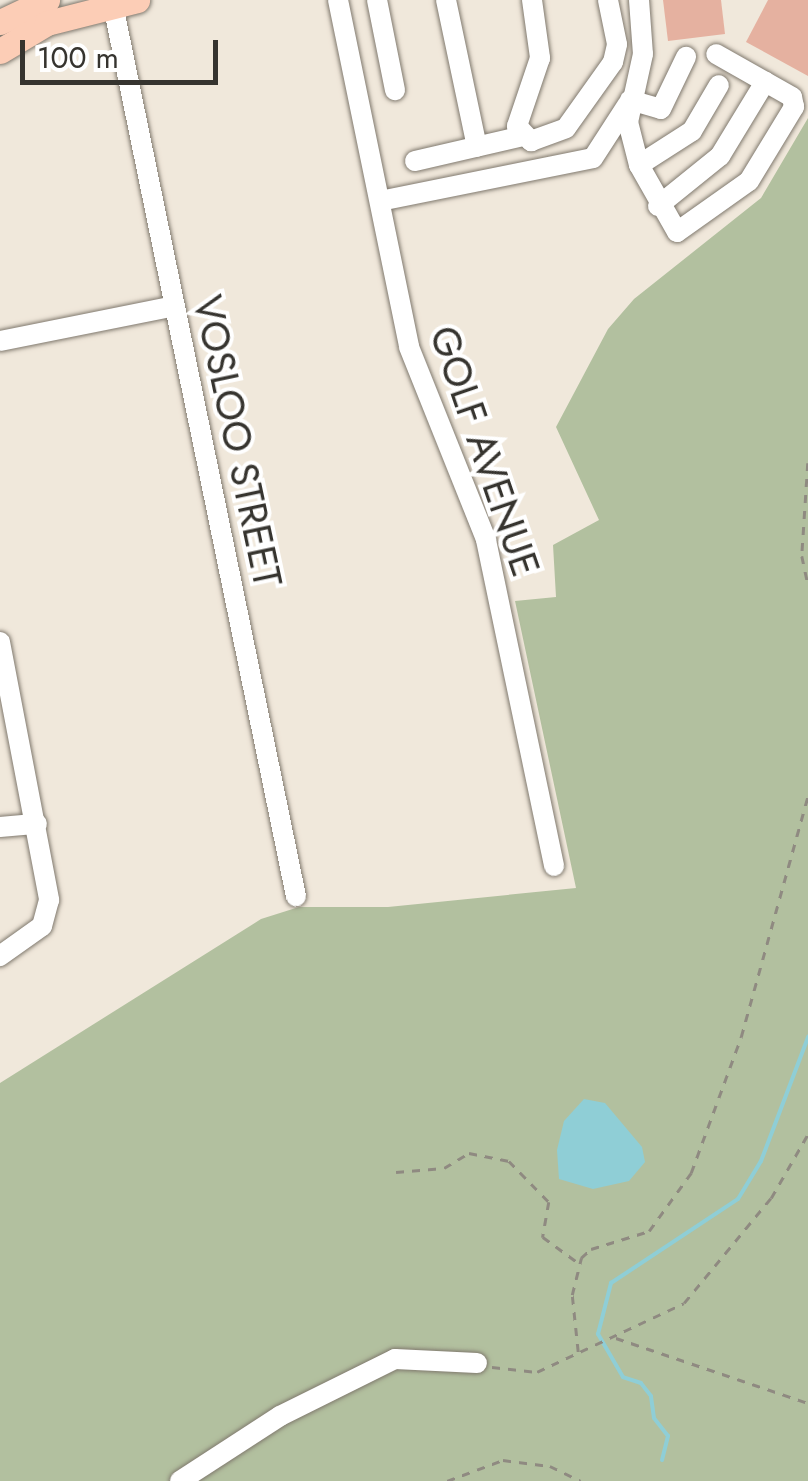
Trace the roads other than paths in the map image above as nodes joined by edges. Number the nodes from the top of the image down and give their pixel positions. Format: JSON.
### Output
{"nodes":[{"id":1,"x":47,"y":0,"type":"edge"},
{"id":2,"x":338,"y":0,"type":"edge"},
{"id":3,"x":377,"y":0,"type":"edge"},
{"id":4,"x":446,"y":0,"type":"edge"},
{"id":5,"x":532,"y":0,"type":"edge"},
{"id":6,"x":608,"y":0,"type":"edge"},
{"id":7,"x":639,"y":0,"type":"edge"},
{"id":8,"x":121,"y":2,"type":"edge"},
{"id":9,"x":6,"y":13,"type":"edge"},
{"id":10,"x":0,"y":51,"type":"edge"},
{"id":11,"x":716,"y":54,"type":"dead end"},
{"id":12,"x":686,"y":56,"type":"dead end"},
{"id":13,"x":765,"y":82,"type":"junction"},
{"id":14,"x":718,"y":85,"type":"dead end"},
{"id":15,"x":395,"y":90,"type":"dead end"},
{"id":16,"x":630,"y":100,"type":"junction"},
{"id":17,"x":523,"y":136,"type":"junction"},
{"id":18,"x":477,"y":147,"type":"junction"},
{"id":19,"x":415,"y":161,"type":"dead end"},
{"id":20,"x":639,"y":165,"type":"junction"},
{"id":21,"x":380,"y":201,"type":"junction"},
{"id":22,"x":658,"y":206,"type":"junction"},
{"id":23,"x":175,"y":306,"type":"junction"},
{"id":24,"x":0,"y":341,"type":"edge"},
{"id":25,"x":0,"y":642,"type":"edge"},
{"id":26,"x":36,"y":824,"type":"junction"},
{"id":27,"x":0,"y":827,"type":"edge"},
{"id":28,"x":554,"y":866,"type":"dead end"},
{"id":29,"x":296,"y":896,"type":"dead end"},
{"id":30,"x":0,"y":956,"type":"edge"},
{"id":31,"x":477,"y":1363,"type":"road end"},
{"id":32,"x":180,"y":1481,"type":"edge"}],
"edges":[{"from":1,"to":9,"type":"main road"},
{"from":2,"to":21,"type":"street","name":"GOLF AVENUE"},
{"from":3,"to":15,"type":"street"},
{"from":4,"to":18,"type":"street"},
{"from":5,"to":17,"type":"street"},
{"from":6,"to":17,"type":"street"},
{"from":7,"to":16,"type":"street"},
{"from":8,"to":10,"type":"main road"},
{"from":8,"to":23,"type":"street","name":"VOSLOO STREET"},
{"from":11,"to":13,"type":"street"},
{"from":12,"to":16,"type":"street"},
{"from":13,"to":22,"type":"street"},
{"from":13,"to":22,"type":"street"},
{"from":14,"to":20,"type":"street"},
{"from":16,"to":20,"type":"street"},
{"from":16,"to":21,"type":"street"},
{"from":17,"to":18,"type":"street"},
{"from":18,"to":19,"type":"street"},
{"from":20,"to":22,"type":"street"},
{"from":21,"to":28,"type":"street","name":"GOLF AVENUE"},
{"from":23,"to":24,"type":"street"},
{"from":23,"to":29,"type":"street","name":"VOSLOO STREET"},
{"from":25,"to":26,"type":"street"},
{"from":26,"to":27,"type":"street"},
{"from":26,"to":30,"type":"street"},
{"from":31,"to":32,"type":"street"}]}
